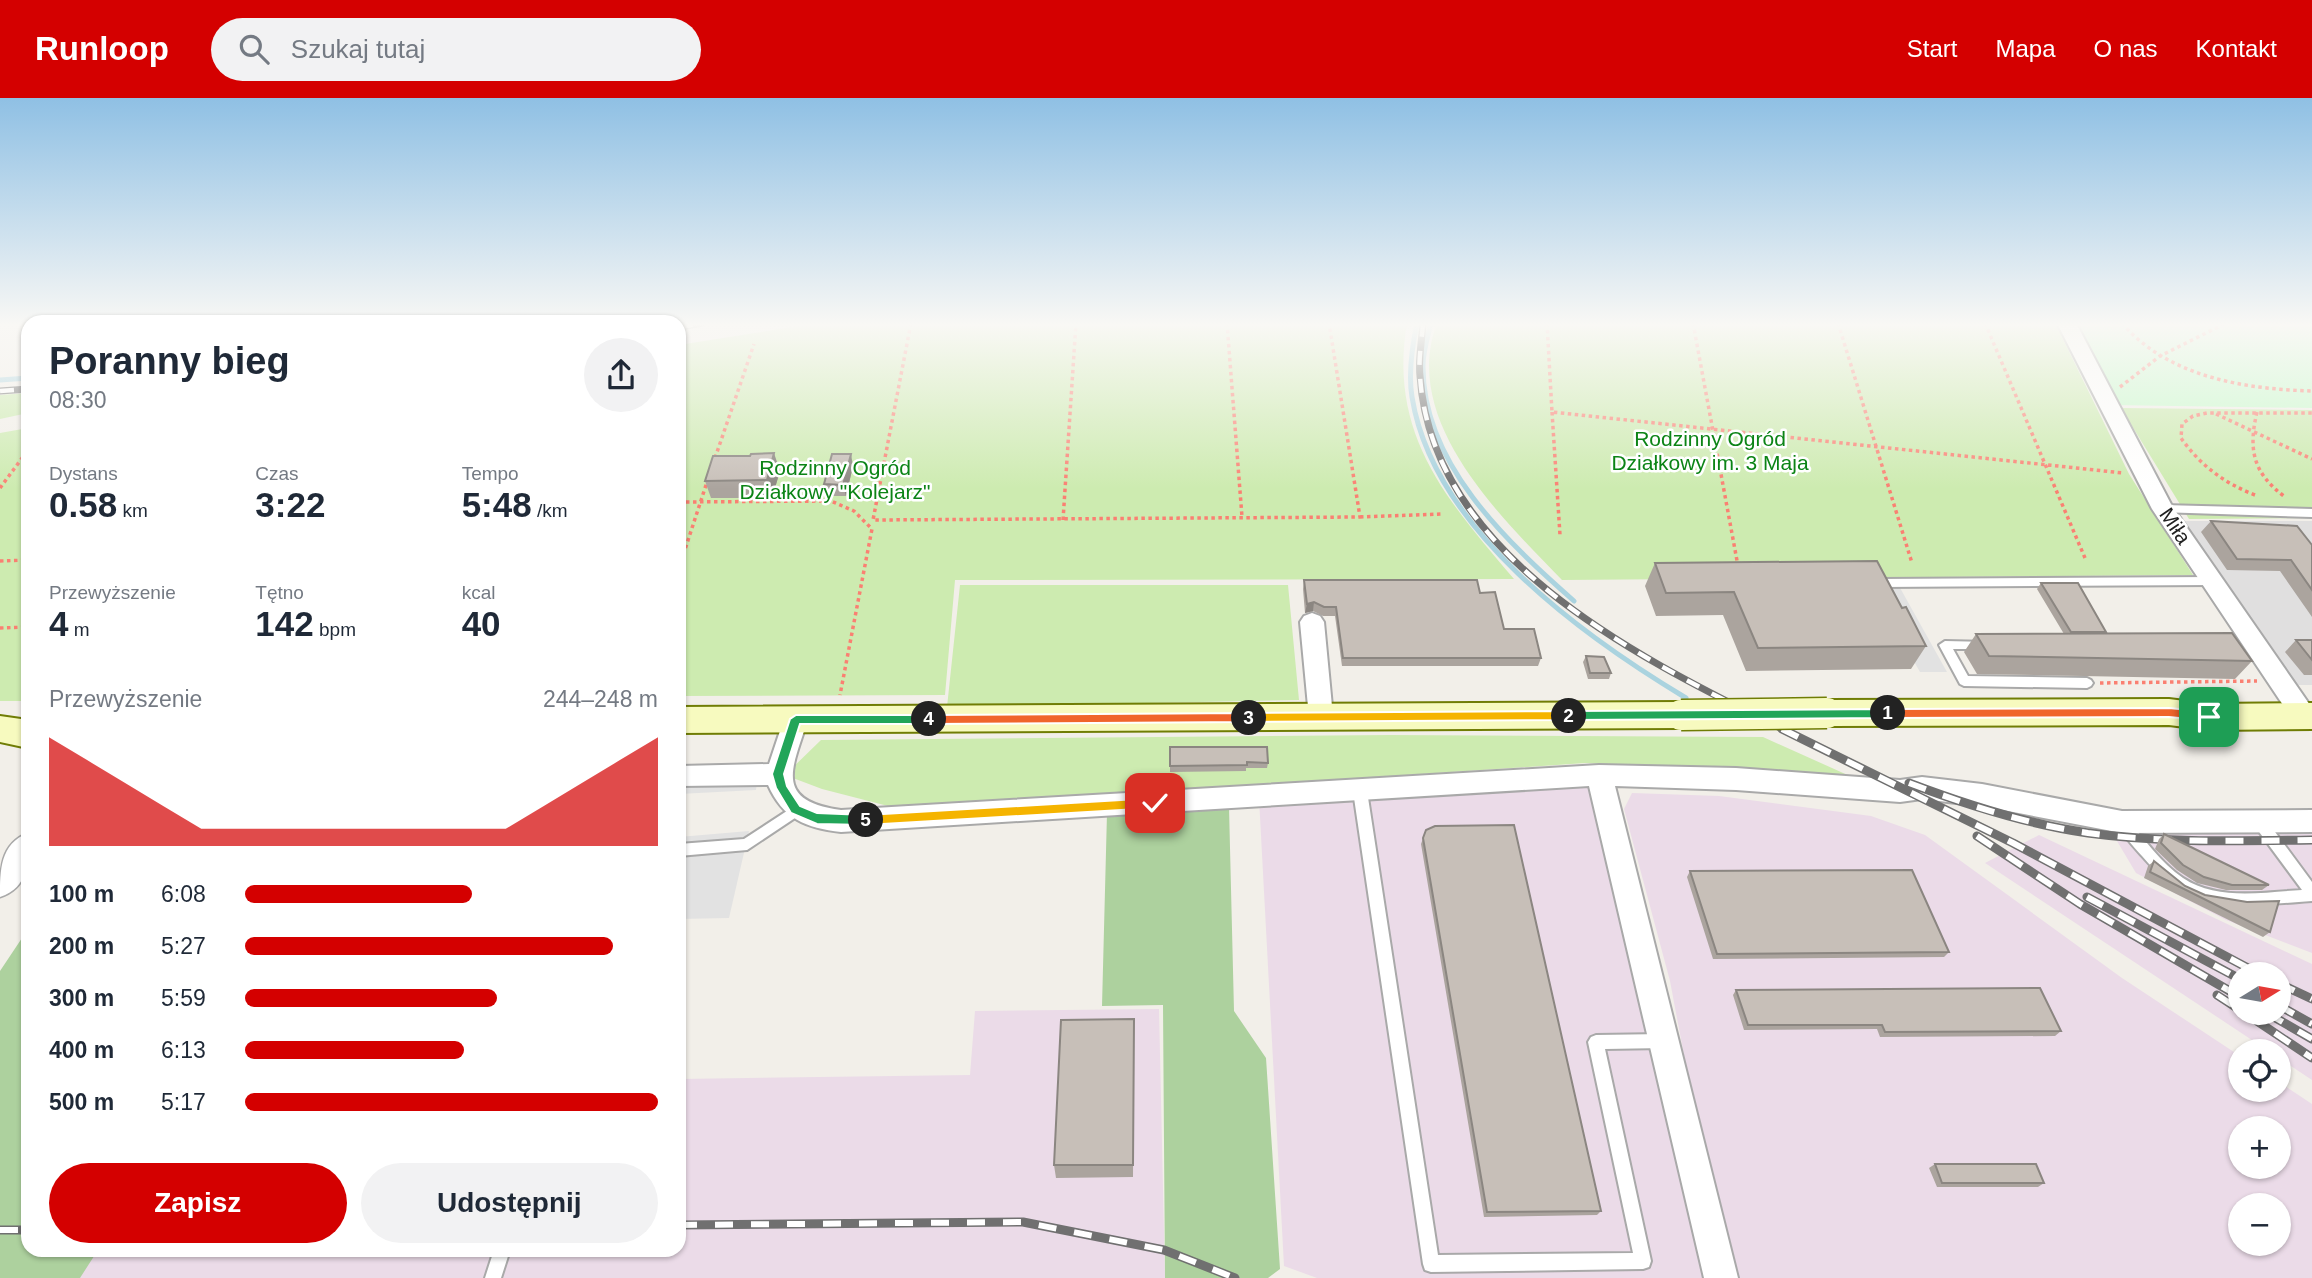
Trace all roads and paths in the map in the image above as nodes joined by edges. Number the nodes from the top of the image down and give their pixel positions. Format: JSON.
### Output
{"nodes":[{"id":1,"x":742,"y":378,"type":"edge"},
{"id":2,"x":900,"y":378,"type":"edge"},
{"id":3,"x":1072,"y":378,"type":"edge"},
{"id":4,"x":1231,"y":378,"type":"edge"},
{"id":5,"x":1338,"y":378,"type":"edge"},
{"id":6,"x":1550,"y":378,"type":"edge"},
{"id":7,"x":1703,"y":378,"type":"edge"},
{"id":8,"x":1855,"y":378,"type":"edge"},
{"id":9,"x":2007,"y":378,"type":"edge"},
{"id":10,"x":2095,"y":378,"type":"edge"},
{"id":11,"x":2131,"y":378,"type":"edge"},
{"id":12,"x":2217,"y":378,"type":"edge"},
{"id":13,"x":2312,"y":391,"type":"edge"},
{"id":14,"x":2105,"y":398,"type":"junction"},
{"id":15,"x":1552,"y":412,"type":"junction"},
{"id":16,"x":2213,"y":412,"type":"junction"},
{"id":17,"x":2257,"y":412,"type":"junction"},
{"id":18,"x":2312,"y":412,"type":"edge"},
{"id":19,"x":1712,"y":429,"type":"junction"},
{"id":20,"x":2252,"y":431,"type":"junction"},
{"id":21,"x":1877,"y":447,"type":"junction"},
{"id":22,"x":2312,"y":458,"type":"edge"},
{"id":23,"x":21,"y":460,"type":"edge"},
{"id":24,"x":713,"y":462,"type":"edge"},
{"id":25,"x":2044,"y":464,"type":"junction"},
{"id":26,"x":2130,"y":474,"type":"dead end"},
{"id":27,"x":709,"y":475,"type":"edge"},
{"id":28,"x":0,"y":488,"type":"edge"},
{"id":29,"x":2260,"y":497,"type":"dead end"},
{"id":30,"x":686,"y":502,"type":"edge"},
{"id":31,"x":700,"y":502,"type":"junction"},
{"id":32,"x":2163,"y":509,"type":"junction"},
{"id":33,"x":2307,"y":513,"type":"edge"},
{"id":34,"x":1441,"y":514,"type":"dead end"},
{"id":35,"x":1242,"y":517,"type":"junction"},
{"id":36,"x":1360,"y":517,"type":"junction"},
{"id":37,"x":873,"y":520,"type":"junction"},
{"id":38,"x":1063,"y":520,"type":"junction"},
{"id":39,"x":872,"y":529,"type":"junction"},
{"id":40,"x":1560,"y":535,"type":"dead end"},
{"id":41,"x":686,"y":546,"type":"edge"},
{"id":42,"x":2085,"y":558,"type":"dead end"},
{"id":43,"x":21,"y":560,"type":"edge"},
{"id":44,"x":0,"y":561,"type":"edge"},
{"id":45,"x":1912,"y":563,"type":"dead end"},
{"id":46,"x":1738,"y":567,"type":"edge"},
{"id":47,"x":2213,"y":581,"type":"junction"},
{"id":48,"x":1881,"y":583,"type":"edge"},
{"id":49,"x":1312,"y":622,"type":"dead end"},
{"id":50,"x":21,"y":627,"type":"edge"},
{"id":51,"x":0,"y":628,"type":"edge"},
{"id":52,"x":2000,"y":645,"type":"edge"},
{"id":53,"x":2114,"y":673,"type":"edge"},
{"id":54,"x":2087,"y":683,"type":"joint"},
{"id":55,"x":2120,"y":683,"type":"junction"},
{"id":56,"x":841,"y":694,"type":"dead end"},
{"id":57,"x":2300,"y":701,"type":"edge"},
{"id":58,"x":21,"y":715,"type":"edge"},
{"id":59,"x":0,"y":717,"type":"edge"},
{"id":60,"x":1321,"y":717,"type":"junction"},
{"id":61,"x":796,"y":719,"type":"junction"},
{"id":62,"x":686,"y":720,"type":"edge"},
{"id":63,"x":0,"y":729,"type":"edge"},
{"id":64,"x":21,"y":733,"type":"edge"},
{"id":65,"x":778,"y":774,"type":"junction"},
{"id":66,"x":1599,"y":775,"type":"junction"},
{"id":67,"x":686,"y":776,"type":"edge"},
{"id":68,"x":1360,"y":791,"type":"junction"},
{"id":69,"x":796,"y":810,"type":"junction"},
{"id":70,"x":2259,"y":821,"type":"junction"},
{"id":71,"x":2312,"y":821,"type":"edge"},
{"id":72,"x":2122,"y":822,"type":"junction"},
{"id":73,"x":686,"y":849,"type":"edge"},
{"id":74,"x":21,"y":856,"type":"edge"},
{"id":75,"x":0,"y":883,"type":"edge"},
{"id":76,"x":2312,"y":894,"type":"edge"},
{"id":77,"x":1664,"y":1041,"type":"junction"},
{"id":78,"x":500,"y":1257,"type":"edge"},
{"id":79,"x":492,"y":1278,"type":"edge"},
{"id":80,"x":1721,"y":1278,"type":"edge"}],
"edges":[{"from":1,"to":24,"type":"path"},
{"from":2,"to":37,"type":"path"},
{"from":3,"to":38,"type":"path"},
{"from":4,"to":35,"type":"path"},
{"from":5,"to":36,"type":"path"},
{"from":6,"to":15,"type":"path"},
{"from":7,"to":19,"type":"path"},
{"from":8,"to":21,"type":"path"},
{"from":9,"to":25,"type":"path"},
{"from":10,"to":14,"type":"street","name":"Miła"},
{"from":11,"to":14,"type":"path"},
{"from":12,"to":13,"type":"path"},
{"from":14,"to":32,"type":"street","name":"Miła"},
{"from":15,"to":19,"type":"path"},
{"from":15,"to":40,"type":"path"},
{"from":16,"to":17,"type":"path"},
{"from":16,"to":20,"type":"path"},
{"from":16,"to":29,"type":"path"},
{"from":17,"to":18,"type":"path"},
{"from":17,"to":20,"type":"path"},
{"from":19,"to":21,"type":"path"},
{"from":19,"to":46,"type":"path"},
{"from":20,"to":22,"type":"path"},
{"from":20,"to":33,"type":"path"},
{"from":21,"to":25,"type":"path"},
{"from":21,"to":45,"type":"path"},
{"from":23,"to":28,"type":"path"},
{"from":25,"to":26,"type":"path"},
{"from":25,"to":42,"type":"path"},
{"from":27,"to":31,"type":"path"},
{"from":30,"to":31,"type":"path"},
{"from":31,"to":39,"type":"path"},
{"from":31,"to":41,"type":"path"},
{"from":32,"to":33,"type":"lane"},
{"from":32,"to":47,"type":"street","name":"Miła"},
{"from":34,"to":36,"type":"path"},
{"from":35,"to":36,"type":"path"},
{"from":35,"to":38,"type":"path"},
{"from":37,"to":38,"type":"path"},
{"from":37,"to":39,"type":"path"},
{"from":39,"to":56,"type":"path"},
{"from":43,"to":44,"type":"path"},
{"from":47,"to":48,"type":"lane"},
{"from":47,"to":57,"type":"street","name":"Miła"},
{"from":49,"to":60,"type":"street"},
{"from":50,"to":51,"type":"path"},
{"from":52,"to":54,"type":"lane"},
{"from":53,"to":55,"type":"path"},
{"from":54,"to":55,"type":"path"},
{"from":55,"to":57,"type":"path"},
{"from":57,"to":60,"type":"main road","bridge":true},
{"from":58,"to":59,"type":"main road"},
{"from":60,"to":61,"type":"main road"},
{"from":61,"to":62,"type":"main road"},
{"from":61,"to":65,"type":"street"},
{"from":63,"to":64,"type":"main road"},
{"from":65,"to":67,"type":"street"},
{"from":65,"to":69,"type":"street"},
{"from":66,"to":68,"type":"street"},
{"from":66,"to":72,"type":"street"},
{"from":66,"to":77,"type":"street"},
{"from":68,"to":69,"type":"street"},
{"from":68,"to":77,"type":"lane"},
{"from":69,"to":73,"type":"lane"},
{"from":70,"to":71,"type":"street"},
{"from":70,"to":72,"type":"street"},
{"from":70,"to":76,"type":"lane"},
{"from":72,"to":76,"type":"lane"},
{"from":74,"to":75,"type":"street"},
{"from":77,"to":80,"type":"street"},
{"from":78,"to":79,"type":"lane"}]}
